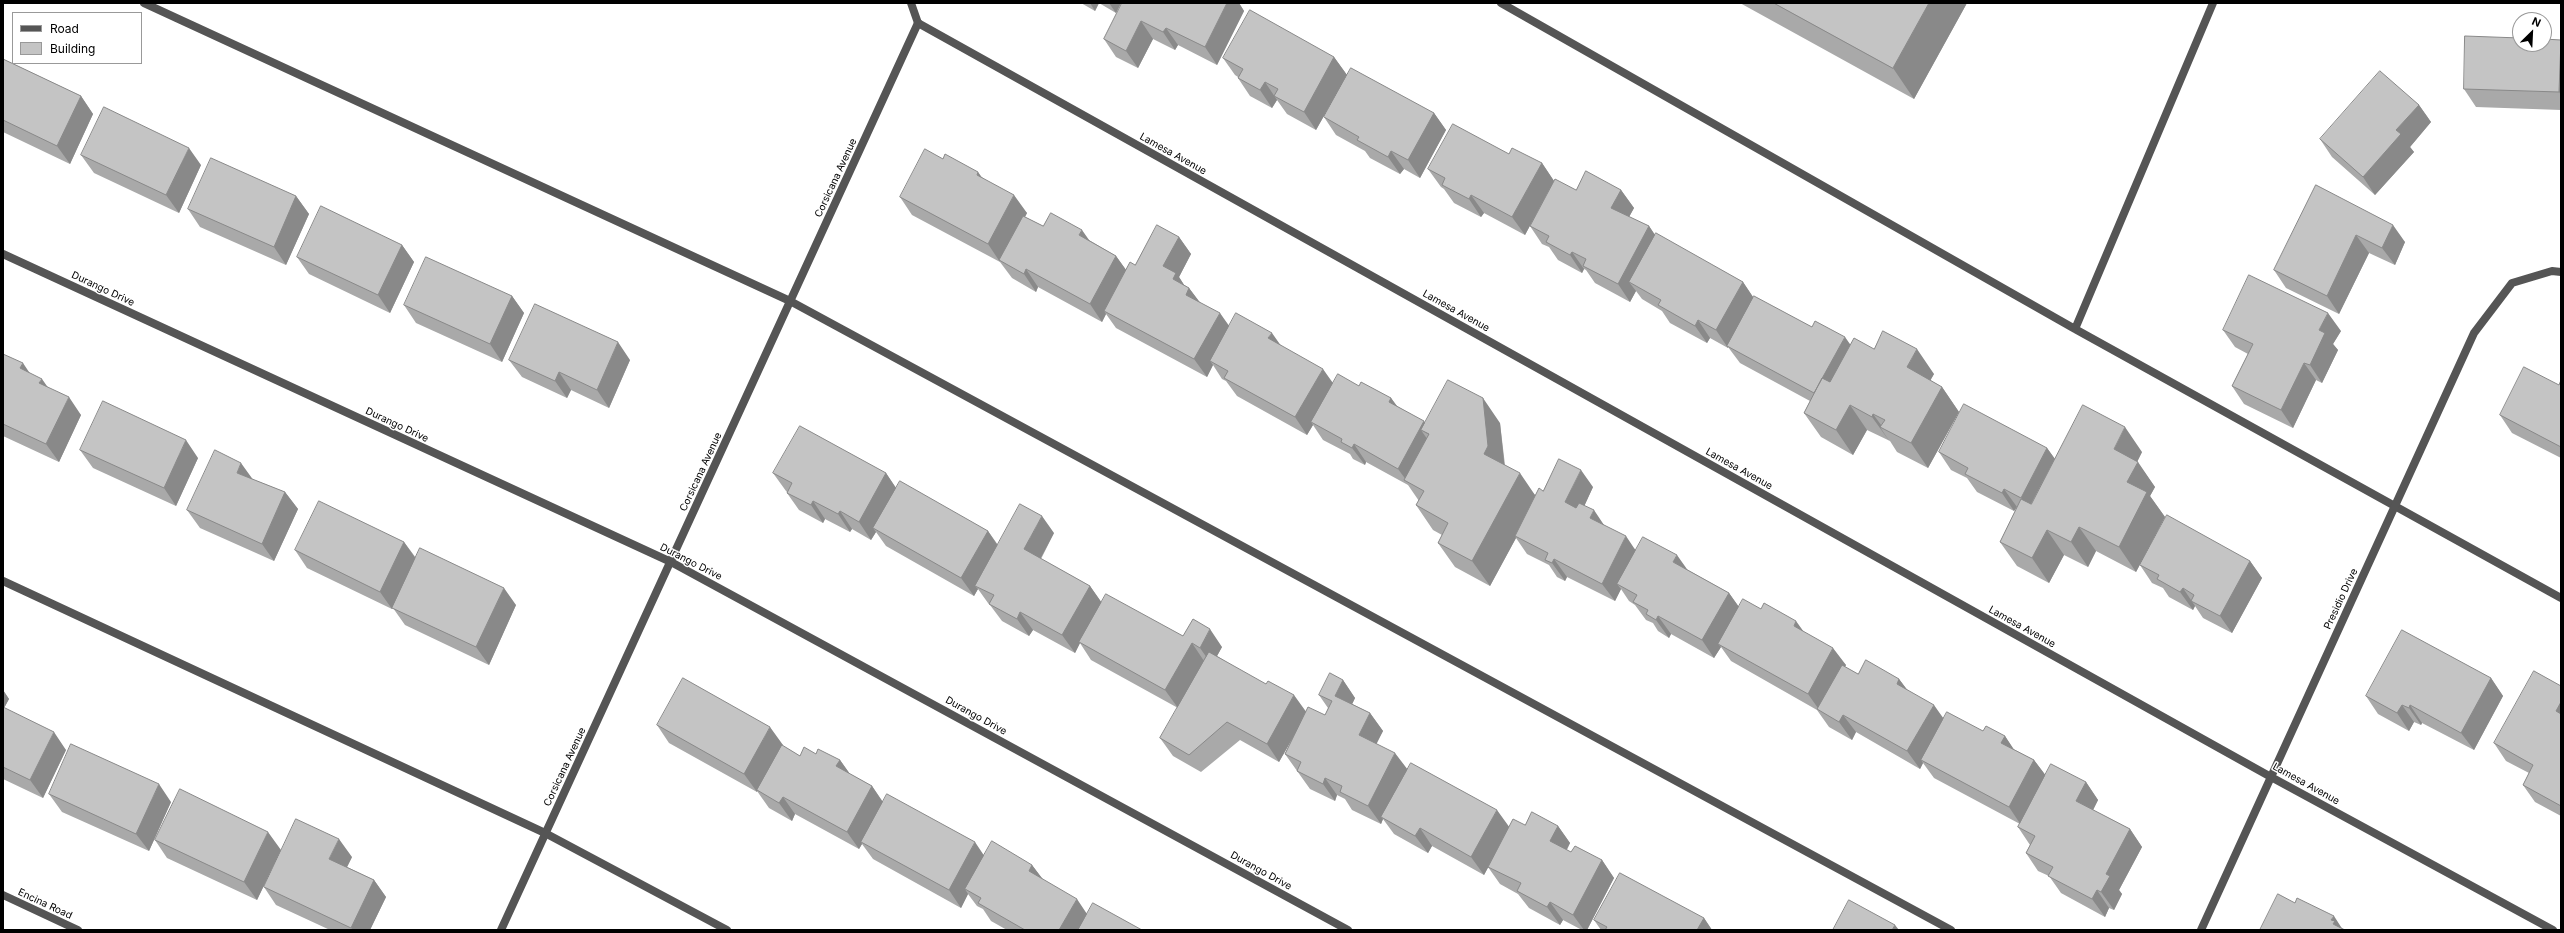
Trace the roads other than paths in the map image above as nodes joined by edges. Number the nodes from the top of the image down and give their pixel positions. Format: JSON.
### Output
{"nodes":[{"id":1,"x":144,"y":3,"type":"edge"},
{"id":2,"x":911,"y":3,"type":"edge"},
{"id":3,"x":1501,"y":3,"type":"edge"},
{"id":4,"x":2213,"y":3,"type":"edge"},
{"id":5,"x":918,"y":23,"type":"junction"},
{"id":6,"x":3,"y":254,"type":"edge"},
{"id":7,"x":2561,"y":272,"type":"edge"},
{"id":8,"x":790,"y":301,"type":"junction"},
{"id":9,"x":2075,"y":329,"type":"junction"},
{"id":10,"x":2395,"y":505,"type":"junction"},
{"id":11,"x":671,"y":562,"type":"junction"},
{"id":12,"x":3,"y":581,"type":"edge"},
{"id":13,"x":2561,"y":598,"type":"edge"},
{"id":14,"x":2270,"y":776,"type":"junction"},
{"id":15,"x":546,"y":833,"type":"junction"},
{"id":16,"x":3,"y":895,"type":"edge"},
{"id":17,"x":78,"y":930,"type":"edge"},
{"id":18,"x":501,"y":930,"type":"edge"},
{"id":19,"x":727,"y":930,"type":"edge"},
{"id":20,"x":1348,"y":930,"type":"edge"},
{"id":21,"x":1951,"y":930,"type":"edge"},
{"id":22,"x":2201,"y":930,"type":"edge"},
{"id":23,"x":2553,"y":930,"type":"edge"}],
"edges":[{"from":1,"to":8,"type":"street"},
{"from":2,"to":5,"type":"street"},
{"from":3,"to":9,"type":"street"},
{"from":4,"to":9,"type":"street"},
{"from":5,"to":8,"type":"street","name":"Corsicana Avenue"},
{"from":5,"to":14,"type":"street","name":"Lamesa Avenue"},
{"from":6,"to":11,"type":"street","name":"Durango Drive"},
{"from":7,"to":10,"type":"street","name":"Presidio Drive"},
{"from":8,"to":11,"type":"street","name":"Corsicana Avenue"},
{"from":8,"to":21,"type":"street"},
{"from":9,"to":10,"type":"street"},
{"from":10,"to":13,"type":"street"},
{"from":10,"to":14,"type":"street","name":"Presidio Drive"},
{"from":11,"to":15,"type":"street","name":"Corsicana Avenue"},
{"from":11,"to":20,"type":"street","name":"Durango Drive"},
{"from":12,"to":15,"type":"street"},
{"from":14,"to":22,"type":"street","name":"Presidio Drive"},
{"from":14,"to":23,"type":"street","name":"Lamesa Avenue"},
{"from":15,"to":18,"type":"street","name":"Corsicana Avenue"},
{"from":15,"to":19,"type":"street"},
{"from":16,"to":17,"type":"street","name":"Encina Road"}]}
